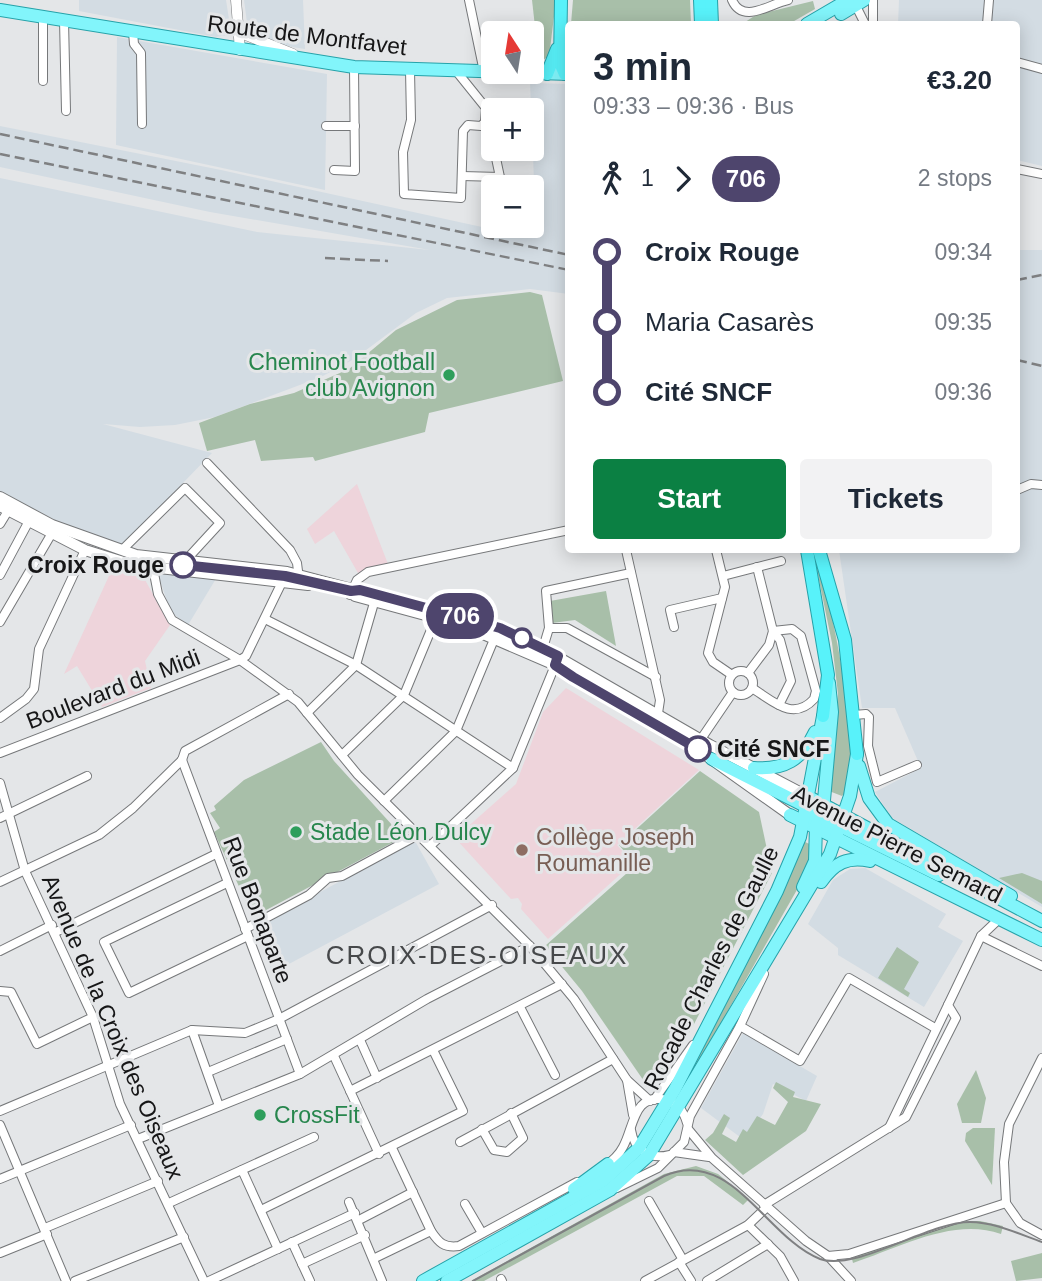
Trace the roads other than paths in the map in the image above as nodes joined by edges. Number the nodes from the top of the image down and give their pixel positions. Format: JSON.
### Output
{"nodes":[{"id":1,"x":236,"y":0,"type":"edge"},
{"id":2,"x":469,"y":0,"type":"edge"},
{"id":3,"x":561,"y":0,"type":"edge"},
{"id":4,"x":567,"y":0,"type":"edge"},
{"id":5,"x":700,"y":0,"type":"edge"},
{"id":6,"x":711,"y":0,"type":"edge"},
{"id":7,"x":732,"y":0,"type":"edge"},
{"id":8,"x":788,"y":0,"type":"edge"},
{"id":9,"x":873,"y":0,"type":"edge"},
{"id":10,"x":989,"y":0,"type":"edge"},
{"id":11,"x":855,"y":1,"type":"edge"},
{"id":12,"x":0,"y":10,"type":"edge"},
{"id":13,"x":871,"y":12,"type":"junction"},
{"id":14,"x":842,"y":13,"type":"junction"},
{"id":15,"x":43,"y":17,"type":"junction"},
{"id":16,"x":64,"y":20,"type":"junction"},
{"id":17,"x":565,"y":21,"type":"edge"},
{"id":18,"x":701,"y":21,"type":"edge"},
{"id":19,"x":712,"y":21,"type":"edge"},
{"id":20,"x":813,"y":21,"type":"edge"},
{"id":21,"x":828,"y":21,"type":"edge"},
{"id":22,"x":860,"y":21,"type":"edge"},
{"id":23,"x":862,"y":21,"type":"edge"},
{"id":24,"x":872,"y":21,"type":"edge"},
{"id":25,"x":987,"y":21,"type":"edge"},
{"id":26,"x":133,"y":32,"type":"junction"},
{"id":27,"x":241,"y":33,"type":"junction"},
{"id":28,"x":564,"y":37,"type":"edge"},
{"id":29,"x":240,"y":50,"type":"junction"},
{"id":30,"x":481,"y":58,"type":"edge"},
{"id":31,"x":299,"y":59,"type":"junction"},
{"id":32,"x":1020,"y":63,"type":"edge"},
{"id":33,"x":354,"y":67,"type":"junction"},
{"id":34,"x":1042,"y":69,"type":"edge"},
{"id":35,"x":410,"y":70,"type":"junction"},
{"id":36,"x":565,"y":70,"type":"edge"},
{"id":37,"x":457,"y":72,"type":"junction"},
{"id":38,"x":481,"y":72,"type":"edge"},
{"id":39,"x":565,"y":72,"type":"edge"},
{"id":40,"x":544,"y":74,"type":"edge"},
{"id":41,"x":547,"y":74,"type":"junction"},
{"id":42,"x":43,"y":81,"type":"dead end"},
{"id":43,"x":481,"y":102,"type":"edge"},
{"id":44,"x":66,"y":111,"type":"dead end"},
{"id":45,"x":142,"y":124,"type":"dead end"},
{"id":46,"x":326,"y":126,"type":"dead end"},
{"id":47,"x":355,"y":126,"type":"junction"},
{"id":48,"x":481,"y":126,"type":"edge"},
{"id":49,"x":497,"y":161,"type":"edge"},
{"id":50,"x":334,"y":170,"type":"dead end"},
{"id":51,"x":1020,"y":170,"type":"edge"},
{"id":52,"x":1042,"y":174,"type":"edge"},
{"id":53,"x":462,"y":176,"type":"junction"},
{"id":54,"x":206,"y":463,"type":"dead end"},
{"id":55,"x":1042,"y":485,"type":"edge"},
{"id":56,"x":1020,"y":489,"type":"edge"},
{"id":57,"x":0,"y":497,"type":"edge"},
{"id":58,"x":7,"y":507,"type":"edge"},
{"id":59,"x":30,"y":519,"type":"junction"},
{"id":60,"x":0,"y":524,"type":"edge"},
{"id":61,"x":565,"y":531,"type":"edge"},
{"id":62,"x":52,"y":533,"type":"junction"},
{"id":63,"x":85,"y":550,"type":"junction"},
{"id":64,"x":122,"y":550,"type":"junction"},
{"id":65,"x":627,"y":553,"type":"edge"},
{"id":66,"x":717,"y":553,"type":"edge"},
{"id":67,"x":808,"y":553,"type":"edge"},
{"id":68,"x":820,"y":553,"type":"edge"},
{"id":69,"x":186,"y":560,"type":"junction"},
{"id":70,"x":151,"y":561,"type":"junction"},
{"id":71,"x":781,"y":561,"type":"dead end"},
{"id":72,"x":757,"y":567,"type":"junction"},
{"id":73,"x":631,"y":573,"type":"junction"},
{"id":74,"x":0,"y":575,"type":"edge"},
{"id":75,"x":285,"y":576,"type":"junction"},
{"id":76,"x":723,"y":576,"type":"junction"},
{"id":77,"x":299,"y":579,"type":"junction"},
{"id":78,"x":351,"y":591,"type":"junction"},
{"id":79,"x":375,"y":598,"type":"junction"},
{"id":80,"x":722,"y":598,"type":"junction"},
{"id":81,"x":438,"y":614,"type":"junction"},
{"id":82,"x":265,"y":619,"type":"junction"},
{"id":83,"x":0,"y":622,"type":"edge"},
{"id":84,"x":674,"y":627,"type":"dead end"},
{"id":85,"x":549,"y":628,"type":"junction"},
{"id":86,"x":773,"y":631,"type":"junction"},
{"id":87,"x":495,"y":637,"type":"junction"},
{"id":88,"x":543,"y":648,"type":"junction"},
{"id":89,"x":240,"y":660,"type":"junction"},
{"id":90,"x":556,"y":661,"type":"junction"},
{"id":91,"x":356,"y":665,"type":"junction"},
{"id":92,"x":748,"y":673,"type":"junction"},
{"id":93,"x":732,"y":675,"type":"junction"},
{"id":94,"x":828,"y":675,"type":"junction"},
{"id":95,"x":656,"y":677,"type":"junction"},
{"id":96,"x":752,"y":688,"type":"junction"},
{"id":97,"x":733,"y":691,"type":"junction"},
{"id":98,"x":289,"y":694,"type":"junction"},
{"id":99,"x":404,"y":695,"type":"junction"},
{"id":100,"x":779,"y":705,"type":"junction"},
{"id":101,"x":307,"y":713,"type":"junction"},
{"id":102,"x":854,"y":715,"type":"junction"},
{"id":103,"x":823,"y":716,"type":"junction"},
{"id":104,"x":0,"y":718,"type":"edge"},
{"id":105,"x":658,"y":720,"type":"junction"},
{"id":106,"x":456,"y":731,"type":"junction"},
{"id":107,"x":698,"y":743,"type":"junction"},
{"id":108,"x":0,"y":753,"type":"edge"},
{"id":109,"x":857,"y":754,"type":"junction"},
{"id":110,"x":342,"y":755,"type":"junction"},
{"id":111,"x":712,"y":759,"type":"junction"},
{"id":112,"x":182,"y":760,"type":"junction"},
{"id":113,"x":917,"y":765,"type":"dead end"},
{"id":114,"x":513,"y":768,"type":"junction"},
{"id":115,"x":754,"y":768,"type":"junction"},
{"id":116,"x":87,"y":776,"type":"dead end"},
{"id":117,"x":0,"y":783,"type":"edge"},
{"id":118,"x":384,"y":801,"type":"junction"},
{"id":119,"x":814,"y":813,"type":"junction"},
{"id":120,"x":790,"y":815,"type":"junction"},
{"id":121,"x":4,"y":816,"type":"edge"},
{"id":122,"x":841,"y":819,"type":"junction"},
{"id":123,"x":418,"y":835,"type":"junction"},
{"id":124,"x":800,"y":836,"type":"junction"},
{"id":125,"x":430,"y":846,"type":"junction"},
{"id":126,"x":216,"y":854,"type":"junction"},
{"id":127,"x":879,"y":860,"type":"junction"},
{"id":128,"x":25,"y":871,"type":"junction"},
{"id":129,"x":0,"y":882,"type":"edge"},
{"id":130,"x":227,"y":883,"type":"junction"},
{"id":131,"x":492,"y":905,"type":"junction"},
{"id":132,"x":1042,"y":914,"type":"edge"},
{"id":133,"x":999,"y":919,"type":"junction"},
{"id":134,"x":791,"y":920,"type":"junction"},
{"id":135,"x":1042,"y":921,"type":"edge"},
{"id":136,"x":54,"y":928,"type":"junction"},
{"id":137,"x":247,"y":932,"type":"junction"},
{"id":138,"x":981,"y":936,"type":"junction"},
{"id":139,"x":1042,"y":940,"type":"edge"},
{"id":140,"x":779,"y":942,"type":"junction"},
{"id":141,"x":530,"y":946,"type":"junction"},
{"id":142,"x":0,"y":951,"type":"edge"},
{"id":143,"x":1042,"y":966,"type":"edge"},
{"id":144,"x":562,"y":984,"type":"junction"},
{"id":145,"x":0,"y":991,"type":"edge"},
{"id":146,"x":948,"y":1004,"type":"junction"},
{"id":147,"x":520,"y":1007,"type":"junction"},
{"id":148,"x":93,"y":1017,"type":"junction"},
{"id":149,"x":279,"y":1019,"type":"junction"},
{"id":150,"x":740,"y":1026,"type":"junction"},
{"id":151,"x":935,"y":1028,"type":"junction"},
{"id":152,"x":192,"y":1030,"type":"junction"},
{"id":153,"x":287,"y":1039,"type":"junction"},
{"id":154,"x":360,"y":1040,"type":"junction"},
{"id":155,"x":433,"y":1050,"type":"junction"},
{"id":156,"x":334,"y":1056,"type":"junction"},
{"id":157,"x":1042,"y":1058,"type":"edge"},
{"id":158,"x":613,"y":1059,"type":"junction"},
{"id":159,"x":108,"y":1067,"type":"junction"},
{"id":160,"x":208,"y":1072,"type":"junction"},
{"id":161,"x":300,"y":1074,"type":"junction"},
{"id":162,"x":555,"y":1075,"type":"dead end"},
{"id":163,"x":377,"y":1078,"type":"junction"},
{"id":164,"x":627,"y":1080,"type":"junction"},
{"id":165,"x":350,"y":1091,"type":"junction"},
{"id":166,"x":663,"y":1102,"type":"junction"},
{"id":167,"x":219,"y":1106,"type":"junction"},
{"id":168,"x":0,"y":1111,"type":"edge"},
{"id":169,"x":511,"y":1113,"type":"junction"},
{"id":170,"x":633,"y":1116,"type":"junction"},
{"id":171,"x":0,"y":1125,"type":"edge"},
{"id":172,"x":131,"y":1125,"type":"junction"},
{"id":173,"x":687,"y":1126,"type":"junction"},
{"id":174,"x":630,"y":1127,"type":"junction"},
{"id":175,"x":482,"y":1129,"type":"junction"},
{"id":176,"x":888,"y":1130,"type":"junction"},
{"id":177,"x":314,"y":1137,"type":"dead end"},
{"id":178,"x":138,"y":1139,"type":"junction"},
{"id":179,"x":460,"y":1142,"type":"dead end"},
{"id":180,"x":392,"y":1148,"type":"junction"},
{"id":181,"x":644,"y":1152,"type":"junction"},
{"id":182,"x":672,"y":1153,"type":"junction"},
{"id":183,"x":379,"y":1154,"type":"junction"},
{"id":184,"x":712,"y":1158,"type":"junction"},
{"id":185,"x":608,"y":1164,"type":"junction"},
{"id":186,"x":242,"y":1170,"type":"junction"},
{"id":187,"x":20,"y":1171,"type":"junction"},
{"id":188,"x":0,"y":1179,"type":"edge"},
{"id":189,"x":158,"y":1181,"type":"junction"},
{"id":190,"x":610,"y":1190,"type":"junction"},
{"id":191,"x":413,"y":1192,"type":"junction"},
{"id":192,"x":349,"y":1202,"type":"dead end"},
{"id":193,"x":649,"y":1202,"type":"dead end"},
{"id":194,"x":169,"y":1203,"type":"junction"},
{"id":195,"x":1006,"y":1203,"type":"junction"},
{"id":196,"x":465,"y":1204,"type":"dead end"},
{"id":197,"x":765,"y":1206,"type":"junction"},
{"id":198,"x":261,"y":1210,"type":"junction"},
{"id":199,"x":357,"y":1217,"type":"junction"},
{"id":200,"x":539,"y":1218,"type":"junction"},
{"id":201,"x":748,"y":1225,"type":"junction"},
{"id":202,"x":46,"y":1231,"type":"junction"},
{"id":203,"x":431,"y":1231,"type":"junction"},
{"id":204,"x":482,"y":1233,"type":"junction"},
{"id":205,"x":365,"y":1235,"type":"junction"},
{"id":206,"x":1042,"y":1236,"type":"edge"},
{"id":207,"x":184,"y":1237,"type":"junction"},
{"id":208,"x":292,"y":1242,"type":"junction"},
{"id":209,"x":768,"y":1244,"type":"junction"},
{"id":210,"x":278,"y":1249,"type":"junction"},
{"id":211,"x":0,"y":1253,"type":"edge"},
{"id":212,"x":828,"y":1256,"type":"junction"},
{"id":213,"x":375,"y":1258,"type":"junction"},
{"id":214,"x":681,"y":1261,"type":"junction"},
{"id":215,"x":302,"y":1264,"type":"junction"},
{"id":216,"x":66,"y":1281,"type":"edge"},
{"id":217,"x":75,"y":1281,"type":"edge"},
{"id":218,"x":207,"y":1281,"type":"edge"},
{"id":219,"x":310,"y":1281,"type":"edge"},
{"id":220,"x":382,"y":1281,"type":"edge"},
{"id":221,"x":424,"y":1281,"type":"edge"},
{"id":222,"x":447,"y":1281,"type":"edge"},
{"id":223,"x":645,"y":1281,"type":"edge"},
{"id":224,"x":691,"y":1281,"type":"edge"},
{"id":225,"x":707,"y":1281,"type":"edge"},
{"id":226,"x":794,"y":1281,"type":"edge"},
{"id":227,"x":851,"y":1281,"type":"edge"}],
"edges":[{"from":1,"to":27,"type":"street"},
{"from":2,"to":30,"type":"street"},
{"from":3,"to":28,"type":"highway"},
{"from":4,"to":17,"type":"highway"},
{"from":5,"to":18,"type":"highway"},
{"from":6,"to":19,"type":"highway"},
{"from":7,"to":8,"type":"street"},
{"from":9,"to":13,"type":"street"},
{"from":10,"to":25,"type":"street"},
{"from":11,"to":13,"type":"street"},
{"from":11,"to":14,"type":"main road"},
{"from":11,"to":20,"type":"main road"},
{"from":11,"to":23,"type":"street"},
{"from":12,"to":15,"type":"main road","name":"Route de Montfavet"},
{"from":13,"to":24,"type":"street"},
{"from":14,"to":21,"type":"main road"},
{"from":14,"to":22,"type":"street"},
{"from":15,"to":16,"type":"main road","name":"Route de Montfavet"},
{"from":15,"to":42,"type":"street"},
{"from":16,"to":26,"type":"main road","name":"Route de Montfavet"},
{"from":16,"to":44,"type":"street"},
{"from":26,"to":29,"type":"main road","name":"Route de Montfavet"},
{"from":26,"to":45,"type":"street"},
{"from":27,"to":29,"type":"street"},
{"from":27,"to":31,"type":"street"},
{"from":28,"to":36,"type":"highway"},
{"from":28,"to":41,"type":"highway"},
{"from":29,"to":31,"type":"main road","name":"Route de Montfavet"},
{"from":31,"to":33,"type":"main road","name":"Route de Montfavet"},
{"from":32,"to":34,"type":"street"},
{"from":33,"to":35,"type":"main road","name":"Route de Montfavet"},
{"from":33,"to":47,"type":"street"},
{"from":35,"to":37,"type":"main road","name":"Route de Montfavet"},
{"from":35,"to":53,"type":"street"},
{"from":37,"to":38,"type":"main road","name":"Route de Montfavet"},
{"from":37,"to":43,"type":"street"},
{"from":39,"to":41,"type":"main road","name":"Route de Montfavet"},
{"from":40,"to":41,"type":"main road","name":"Route de Montfavet"},
{"from":46,"to":47,"type":"street"},
{"from":47,"to":50,"type":"street"},
{"from":48,"to":53,"type":"street"},
{"from":49,"to":53,"type":"street"},
{"from":51,"to":52,"type":"street"},
{"from":54,"to":77,"type":"street"},
{"from":55,"to":56,"type":"street"},
{"from":57,"to":58,"type":"main road","name":"Avenue Pierre Semard"},
{"from":58,"to":59,"type":"main road","name":"Avenue Pierre Semard"},
{"from":58,"to":60,"type":"street"},
{"from":59,"to":62,"type":"main road","name":"Avenue Pierre Semard"},
{"from":59,"to":64,"type":"main road","name":"Avenue Pierre Semard"},
{"from":59,"to":74,"type":"street"},
{"from":61,"to":78,"type":"street"},
{"from":62,"to":63,"type":"main road","name":"Avenue Pierre Semard"},
{"from":62,"to":83,"type":"street"},
{"from":63,"to":70,"type":"main road","name":"Avenue Pierre Semard"},
{"from":63,"to":104,"type":"street"},
{"from":64,"to":69,"type":"street"},
{"from":64,"to":70,"type":"main road","name":"Avenue Pierre Semard"},
{"from":65,"to":73,"type":"street"},
{"from":66,"to":76,"type":"street"},
{"from":67,"to":94,"type":"highway","name":"Rocade Charles de Gaulle"},
{"from":68,"to":102,"type":"highway"},
{"from":69,"to":70,"type":"main road","name":"Avenue Pierre Semard"},
{"from":69,"to":75,"type":"main road","name":"Avenue Pierre Semard"},
{"from":70,"to":75,"type":"main road","name":"Avenue Pierre Semard"},
{"from":70,"to":89,"type":"street"},
{"from":71,"to":72,"type":"street"},
{"from":72,"to":76,"type":"street"},
{"from":72,"to":86,"type":"street"},
{"from":73,"to":85,"type":"street"},
{"from":73,"to":95,"type":"street"},
{"from":75,"to":77,"type":"main road","name":"Avenue Pierre Semard"},
{"from":75,"to":82,"type":"street"},
{"from":76,"to":80,"type":"street"},
{"from":77,"to":78,"type":"main road","name":"Avenue Pierre Semard"},
{"from":78,"to":79,"type":"main road","name":"Avenue Pierre Semard"},
{"from":79,"to":81,"type":"main road","name":"Avenue Pierre Semard"},
{"from":79,"to":91,"type":"street"},
{"from":80,"to":84,"type":"street"},
{"from":80,"to":93,"type":"street"},
{"from":81,"to":87,"type":"main road","name":"Avenue Pierre Semard"},
{"from":81,"to":88,"type":"main road","name":"Avenue Pierre Semard"},
{"from":81,"to":99,"type":"street"},
{"from":82,"to":89,"type":"street"},
{"from":82,"to":91,"type":"street"},
{"from":85,"to":88,"type":"street"},
{"from":85,"to":95,"type":"street"},
{"from":86,"to":92,"type":"street"},
{"from":86,"to":100,"type":"street"},
{"from":86,"to":100,"type":"street"},
{"from":87,"to":90,"type":"main road","name":"Avenue Pierre Semard"},
{"from":87,"to":106,"type":"street"},
{"from":88,"to":90,"type":"main road","name":"Avenue Pierre Semard"},
{"from":89,"to":98,"type":"street"},
{"from":89,"to":108,"type":"street","name":"Boulevard du Midi"},
{"from":90,"to":105,"type":"main road","name":"Avenue Pierre Semard"},
{"from":90,"to":114,"type":"street"},
{"from":91,"to":99,"type":"street"},
{"from":91,"to":101,"type":"street"},
{"from":92,"to":93,"type":"street"},
{"from":92,"to":96,"type":"street"},
{"from":93,"to":97,"type":"street"},
{"from":94,"to":103,"type":"highway","name":"Rocade Charles de Gaulle"},
{"from":94,"to":119,"type":"main road"},
{"from":95,"to":105,"type":"street"},
{"from":96,"to":97,"type":"street"},
{"from":96,"to":100,"type":"street"},
{"from":97,"to":107,"type":"street"},
{"from":98,"to":101,"type":"street"},
{"from":98,"to":112,"type":"street"},
{"from":99,"to":106,"type":"street"},
{"from":99,"to":110,"type":"street"},
{"from":101,"to":110,"type":"street"},
{"from":102,"to":109,"type":"highway"},
{"from":102,"to":113,"type":"street"},
{"from":103,"to":115,"type":"main road"},
{"from":103,"to":119,"type":"main road","name":"Rocade Charles de Gaulle"},
{"from":105,"to":107,"type":"main road","name":"Avenue Pierre Semard"},
{"from":106,"to":114,"type":"street"},
{"from":106,"to":118,"type":"street"},
{"from":107,"to":111,"type":"main road","name":"Avenue Pierre Semard"},
{"from":107,"to":115,"type":"main road","name":"Avenue Pierre Semard"},
{"from":109,"to":122,"type":"main road","name":"Rocade Charles de Gaulle"},
{"from":109,"to":132,"type":"main road"},
{"from":110,"to":118,"type":"street"},
{"from":111,"to":119,"type":"main road"},
{"from":111,"to":120,"type":"main road","name":"Avenue Pierre Semard"},
{"from":112,"to":126,"type":"street","name":"Rue Bonaparte"},
{"from":112,"to":128,"type":"street"},
{"from":114,"to":125,"type":"street"},
{"from":115,"to":119,"type":"main road","name":"Avenue Pierre Semard"},
{"from":116,"to":121,"type":"street"},
{"from":117,"to":121,"type":"street","name":"Avenue de la Croix des Oiseaux"},
{"from":118,"to":123,"type":"street"},
{"from":119,"to":120,"type":"main road","name":"Avenue Pierre Semard"},
{"from":119,"to":122,"type":"main road","name":"Avenue Pierre Semard"},
{"from":119,"to":122,"type":"main road"},
{"from":119,"to":124,"type":"main road","name":"Rocade Charles de Gaulle"},
{"from":119,"to":134,"type":"main road"},
{"from":120,"to":124,"type":"main road"},
{"from":121,"to":128,"type":"street","name":"Avenue de la Croix des Oiseaux"},
{"from":122,"to":127,"type":"main road","name":"Avenue Pierre Semard"},
{"from":122,"to":134,"type":"main road","name":"Rocade Charles de Gaulle"},
{"from":122,"to":135,"type":"main road","name":"Avenue Pierre Semard"},
{"from":123,"to":125,"type":"street"},
{"from":123,"to":137,"type":"street"},
{"from":124,"to":166,"type":"main road","name":"Rocade Charles de Gaulle"},
{"from":125,"to":131,"type":"street"},
{"from":126,"to":130,"type":"street","name":"Rue Bonaparte"},
{"from":126,"to":136,"type":"street"},
{"from":127,"to":133,"type":"main road","name":"Avenue Pierre Semard"},
{"from":127,"to":134,"type":"main road"},
{"from":128,"to":129,"type":"street"},
{"from":128,"to":136,"type":"street","name":"Avenue de la Croix des Oiseaux"},
{"from":130,"to":137,"type":"street","name":"Rue Bonaparte"},
{"from":130,"to":137,"type":"street"},
{"from":131,"to":141,"type":"street"},
{"from":131,"to":149,"type":"street"},
{"from":133,"to":138,"type":"street"},
{"from":133,"to":139,"type":"main road","name":"Avenue Pierre Semard"},
{"from":134,"to":140,"type":"main road","name":"Rocade Charles de Gaulle"},
{"from":136,"to":142,"type":"street"},
{"from":136,"to":148,"type":"street","name":"Avenue de la Croix des Oiseaux"},
{"from":137,"to":149,"type":"street","name":"Rue Bonaparte"},
{"from":138,"to":143,"type":"street"},
{"from":138,"to":146,"type":"street"},
{"from":140,"to":150,"type":"street"},
{"from":140,"to":166,"type":"main road","name":"Rocade Charles de Gaulle"},
{"from":141,"to":144,"type":"street"},
{"from":141,"to":154,"type":"street"},
{"from":144,"to":147,"type":"street"},
{"from":144,"to":158,"type":"street"},
{"from":145,"to":148,"type":"street"},
{"from":146,"to":151,"type":"street"},
{"from":146,"to":176,"type":"street"},
{"from":147,"to":155,"type":"street"},
{"from":147,"to":162,"type":"street"},
{"from":148,"to":159,"type":"street","name":"Avenue de la Croix des Oiseaux"},
{"from":149,"to":152,"type":"street"},
{"from":149,"to":153,"type":"street","name":"Rue Bonaparte"},
{"from":150,"to":151,"type":"street"},
{"from":150,"to":173,"type":"street"},
{"from":151,"to":176,"type":"street"},
{"from":152,"to":159,"type":"street"},
{"from":152,"to":160,"type":"street"},
{"from":153,"to":160,"type":"street"},
{"from":153,"to":161,"type":"street","name":"Rue Bonaparte"},
{"from":154,"to":156,"type":"street"},
{"from":154,"to":163,"type":"street"},
{"from":155,"to":163,"type":"street"},
{"from":155,"to":180,"type":"street"},
{"from":156,"to":161,"type":"street"},
{"from":156,"to":165,"type":"street"},
{"from":157,"to":195,"type":"street"},
{"from":158,"to":164,"type":"street"},
{"from":158,"to":169,"type":"street"},
{"from":159,"to":168,"type":"street"},
{"from":159,"to":172,"type":"street","name":"Avenue de la Croix des Oiseaux"},
{"from":160,"to":167,"type":"street"},
{"from":161,"to":167,"type":"street"},
{"from":163,"to":165,"type":"street"},
{"from":164,"to":166,"type":"street"},
{"from":164,"to":170,"type":"street"},
{"from":165,"to":183,"type":"street"},
{"from":166,"to":170,"type":"street"},
{"from":166,"to":173,"type":"street"},
{"from":166,"to":181,"type":"main road","name":"Rocade Charles de Gaulle"},
{"from":167,"to":178,"type":"street"},
{"from":169,"to":175,"type":"street"},
{"from":169,"to":175,"type":"street"},
{"from":170,"to":174,"type":"street"},
{"from":171,"to":187,"type":"street"},
{"from":172,"to":178,"type":"street","name":"Avenue de la Croix des Oiseaux"},
{"from":172,"to":187,"type":"street"},
{"from":173,"to":182,"type":"street"},
{"from":173,"to":184,"type":"street"},
{"from":174,"to":181,"type":"street"},
{"from":174,"to":185,"type":"street"},
{"from":175,"to":179,"type":"street"},
{"from":176,"to":197,"type":"street"},
{"from":177,"to":186,"type":"street"},
{"from":178,"to":189,"type":"street","name":"Avenue de la Croix des Oiseaux"},
{"from":180,"to":183,"type":"street"},
{"from":180,"to":191,"type":"street"},
{"from":181,"to":182,"type":"street"},
{"from":181,"to":190,"type":"main road","name":"Rocade Charles de Gaulle"},
{"from":181,"to":200,"type":"main road","name":"Rocade Charles de Gaulle"},
{"from":182,"to":184,"type":"street"},
{"from":182,"to":190,"type":"street"},
{"from":183,"to":198,"type":"street"},
{"from":184,"to":197,"type":"street"},
{"from":185,"to":200,"type":"main road"},
{"from":185,"to":204,"type":"street"},
{"from":186,"to":194,"type":"street"},
{"from":186,"to":198,"type":"street"},
{"from":187,"to":188,"type":"street"},
{"from":187,"to":202,"type":"street"},
{"from":189,"to":194,"type":"street","name":"Avenue de la Croix des Oiseaux"},
{"from":189,"to":202,"type":"street"},
{"from":190,"to":222,"type":"main road","name":"Rocade Charles de Gaulle"},
{"from":191,"to":199,"type":"street"},
{"from":191,"to":203,"type":"street"},
{"from":192,"to":199,"type":"street"},
{"from":193,"to":214,"type":"street"},
{"from":194,"to":207,"type":"street","name":"Avenue de la Croix des Oiseaux"},
{"from":195,"to":206,"type":"street"},
{"from":195,"to":212,"type":"street"},
{"from":196,"to":204,"type":"street"},
{"from":197,"to":201,"type":"street"},
{"from":197,"to":212,"type":"street"},
{"from":198,"to":210,"type":"street"},
{"from":199,"to":205,"type":"street"},
{"from":199,"to":208,"type":"street"},
{"from":200,"to":221,"type":"main road","name":"Rocade Charles de Gaulle"},
{"from":201,"to":209,"type":"street"},
{"from":201,"to":214,"type":"street"},
{"from":202,"to":211,"type":"street"},
{"from":202,"to":216,"type":"street"},
{"from":203,"to":204,"type":"street"},
{"from":203,"to":213,"type":"street"},
{"from":205,"to":213,"type":"street"},
{"from":205,"to":215,"type":"street"},
{"from":207,"to":217,"type":"street"},
{"from":207,"to":218,"type":"street","name":"Avenue de la Croix des Oiseaux"},
{"from":208,"to":210,"type":"street"},
{"from":208,"to":215,"type":"street"},
{"from":209,"to":225,"type":"street"},
{"from":209,"to":226,"type":"street"},
{"from":210,"to":218,"type":"street"},
{"from":212,"to":227,"type":"street"},
{"from":213,"to":220,"type":"street"},
{"from":214,"to":223,"type":"street"},
{"from":214,"to":224,"type":"street"},
{"from":215,"to":219,"type":"street"}]}
